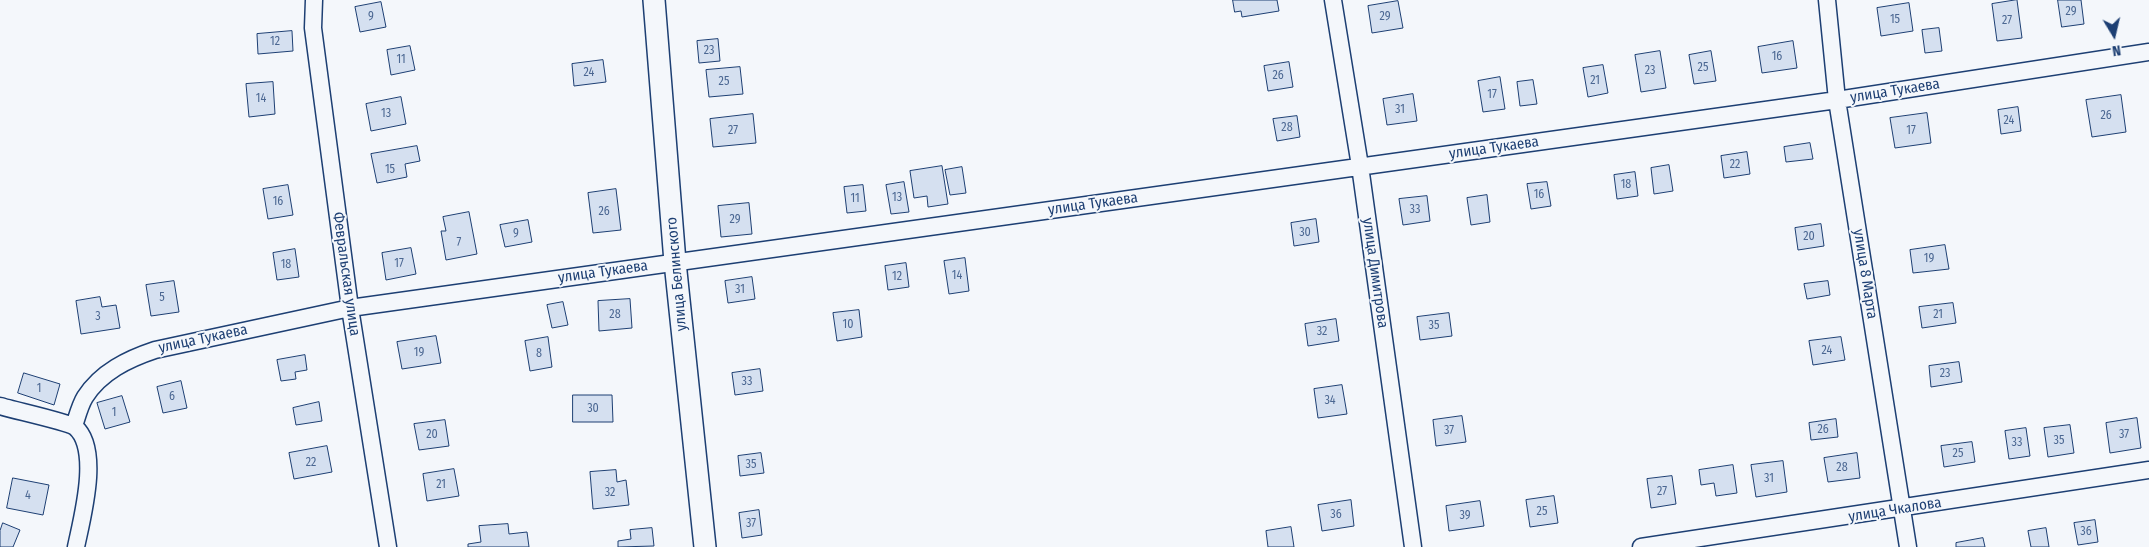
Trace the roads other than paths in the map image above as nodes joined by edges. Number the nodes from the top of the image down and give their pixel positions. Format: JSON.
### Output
{"nodes":[{"id":1,"x":314,"y":0,"type":"edge"},
{"id":2,"x":654,"y":0,"type":"edge"},
{"id":3,"x":1333,"y":0,"type":"edge"},
{"id":4,"x":1827,"y":0,"type":"edge"},
{"id":5,"x":2149,"y":52,"type":"edge"},
{"id":6,"x":1838,"y":100,"type":"junction"},
{"id":7,"x":1360,"y":166,"type":"junction"},
{"id":8,"x":675,"y":262,"type":"junction"},
{"id":9,"x":350,"y":308,"type":"junction"},
{"id":10,"x":0,"y":406,"type":"edge"},
{"id":11,"x":74,"y":426,"type":"junction"},
{"id":12,"x":2149,"y":470,"type":"edge"},
{"id":13,"x":1902,"y":509,"type":"junction"},
{"id":14,"x":76,"y":547,"type":"edge"},
{"id":15,"x":388,"y":547,"type":"edge"},
{"id":16,"x":705,"y":547,"type":"edge"},
{"id":17,"x":1413,"y":547,"type":"edge"},
{"id":18,"x":1641,"y":547,"type":"edge"},
{"id":19,"x":1908,"y":547,"type":"edge"}],
"edges":[{"from":1,"to":9,"type":"street","name":"Февральская улица"},
{"from":2,"to":8,"type":"street","name":"улица Белинского"},
{"from":3,"to":7,"type":"street","name":"улица Димитрова"},
{"from":4,"to":6,"type":"street","name":"улица 8 Марта"},
{"from":5,"to":6,"type":"street","name":"улица Тукаева"},
{"from":6,"to":7,"type":"street","name":"улица Тукаева"},
{"from":6,"to":13,"type":"street","name":"улица 8 Марта"},
{"from":7,"to":8,"type":"street","name":"улица Тукаева"},
{"from":7,"to":17,"type":"street","name":"улица Димитрова"},
{"from":8,"to":9,"type":"street","name":"улица Тукаева"},
{"from":8,"to":16,"type":"street","name":"улица Белинского"},
{"from":9,"to":11,"type":"street","name":"улица Тукаева"},
{"from":9,"to":15,"type":"street","name":"Февральская улица"},
{"from":10,"to":11,"type":"street"},
{"from":11,"to":14,"type":"street"},
{"from":12,"to":13,"type":"street","name":"улица Чкалова"},
{"from":13,"to":18,"type":"street","name":"улица Чкалова"},
{"from":13,"to":19,"type":"street","name":"улица 8 Марта"}]}
